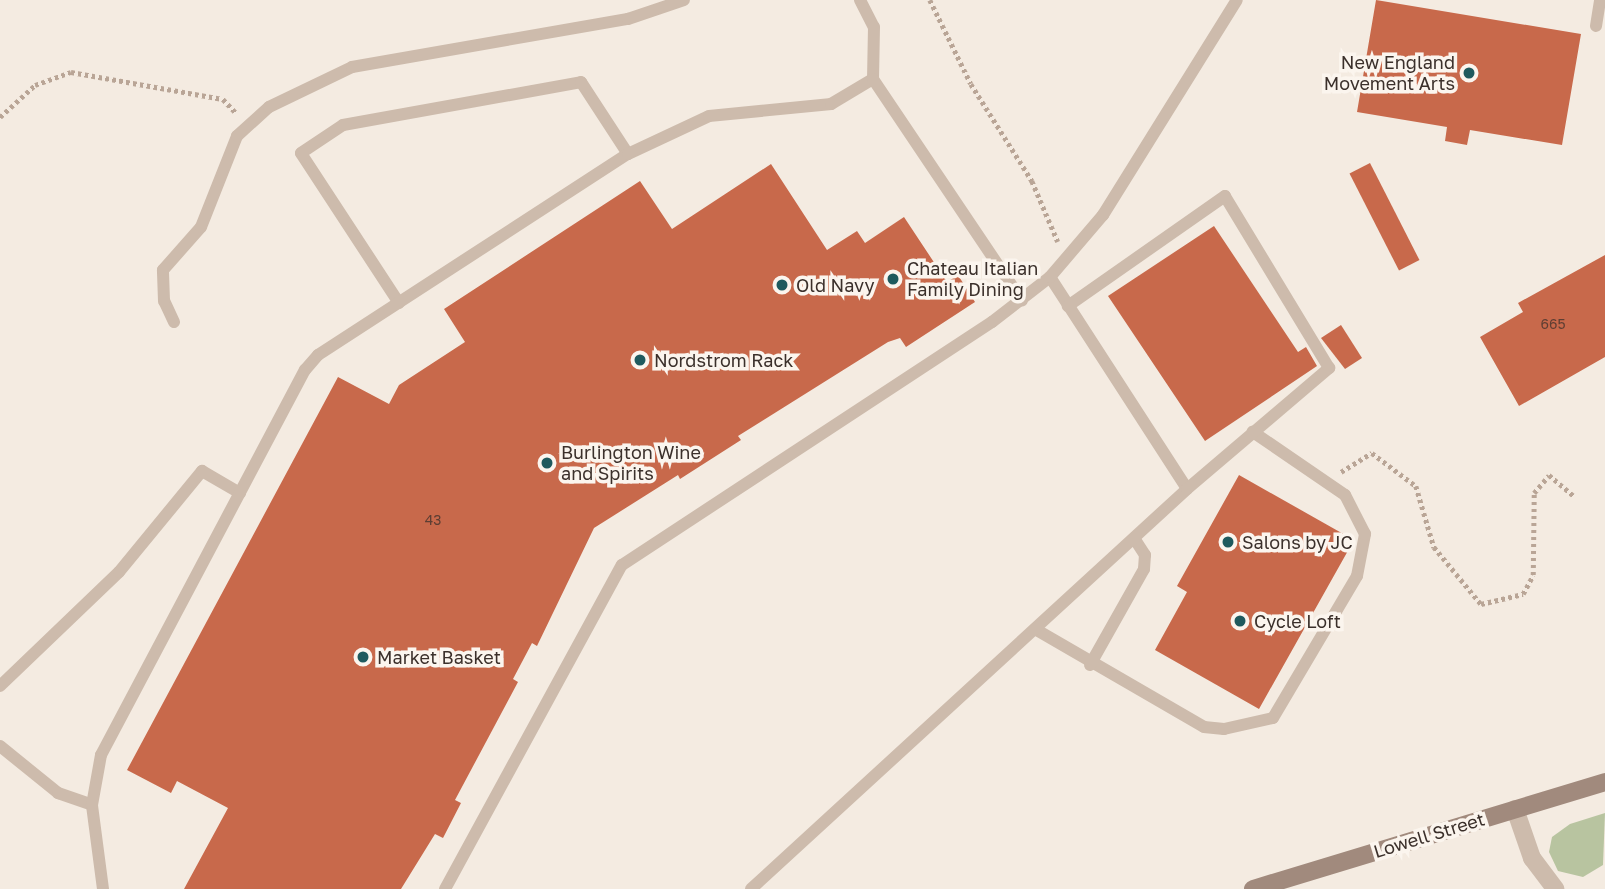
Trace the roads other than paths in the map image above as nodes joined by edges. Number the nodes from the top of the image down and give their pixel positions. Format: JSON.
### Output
{"nodes":[{"id":1,"x":684,"y":0,"type":"edge"},
{"id":2,"x":860,"y":0,"type":"edge"},
{"id":3,"x":1237,"y":0,"type":"edge"},
{"id":4,"x":1600,"y":0,"type":"edge"},
{"id":5,"x":1596,"y":26,"type":"dead end"},
{"id":6,"x":873,"y":79,"type":"junction"},
{"id":7,"x":628,"y":154,"type":"junction"},
{"id":8,"x":1050,"y":277,"type":"junction"},
{"id":9,"x":1022,"y":300,"type":"junction"},
{"id":10,"x":399,"y":303,"type":"junction"},
{"id":11,"x":1068,"y":306,"type":"junction"},
{"id":12,"x":174,"y":321,"type":"dead end"},
{"id":13,"x":1254,"y":432,"type":"junction"},
{"id":14,"x":1187,"y":489,"type":"junction"},
{"id":15,"x":240,"y":492,"type":"junction"},
{"id":16,"x":1134,"y":538,"type":"junction"},
{"id":17,"x":1035,"y":629,"type":"junction"},
{"id":18,"x":1090,"y":665,"type":"junction"},
{"id":19,"x":0,"y":686,"type":"edge"},
{"id":20,"x":0,"y":746,"type":"edge"},
{"id":21,"x":1605,"y":782,"type":"edge"},
{"id":22,"x":92,"y":805,"type":"junction"},
{"id":23,"x":1515,"y":809,"type":"junction"},
{"id":24,"x":103,"y":889,"type":"edge"},
{"id":25,"x":445,"y":889,"type":"edge"},
{"id":26,"x":751,"y":889,"type":"edge"},
{"id":27,"x":1253,"y":889,"type":"edge"},
{"id":28,"x":1555,"y":889,"type":"edge"}],
"edges":[{"from":1,"to":12,"type":"lane"},
{"from":2,"to":6,"type":"lane"},
{"from":3,"to":8,"type":"lane"},
{"from":4,"to":5,"type":"lane"},
{"from":6,"to":7,"type":"lane"},
{"from":6,"to":9,"type":"lane"},
{"from":7,"to":10,"type":"lane"},
{"from":7,"to":10,"type":"lane"},
{"from":8,"to":9,"type":"lane"},
{"from":8,"to":11,"type":"lane"},
{"from":9,"to":25,"type":"lane"},
{"from":10,"to":15,"type":"lane"},
{"from":11,"to":13,"type":"lane"},
{"from":11,"to":14,"type":"lane"},
{"from":13,"to":14,"type":"lane"},
{"from":13,"to":18,"type":"lane"},
{"from":14,"to":16,"type":"lane"},
{"from":15,"to":19,"type":"lane"},
{"from":15,"to":22,"type":"lane"},
{"from":16,"to":17,"type":"lane"},
{"from":16,"to":18,"type":"lane"},
{"from":17,"to":18,"type":"lane"},
{"from":17,"to":26,"type":"lane"},
{"from":20,"to":22,"type":"lane"},
{"from":21,"to":23,"type":"main road","name":"Lowell Street"},
{"from":22,"to":24,"type":"lane"},
{"from":23,"to":27,"type":"main road","name":"Lowell Street"},
{"from":23,"to":28,"type":"street"}]}
